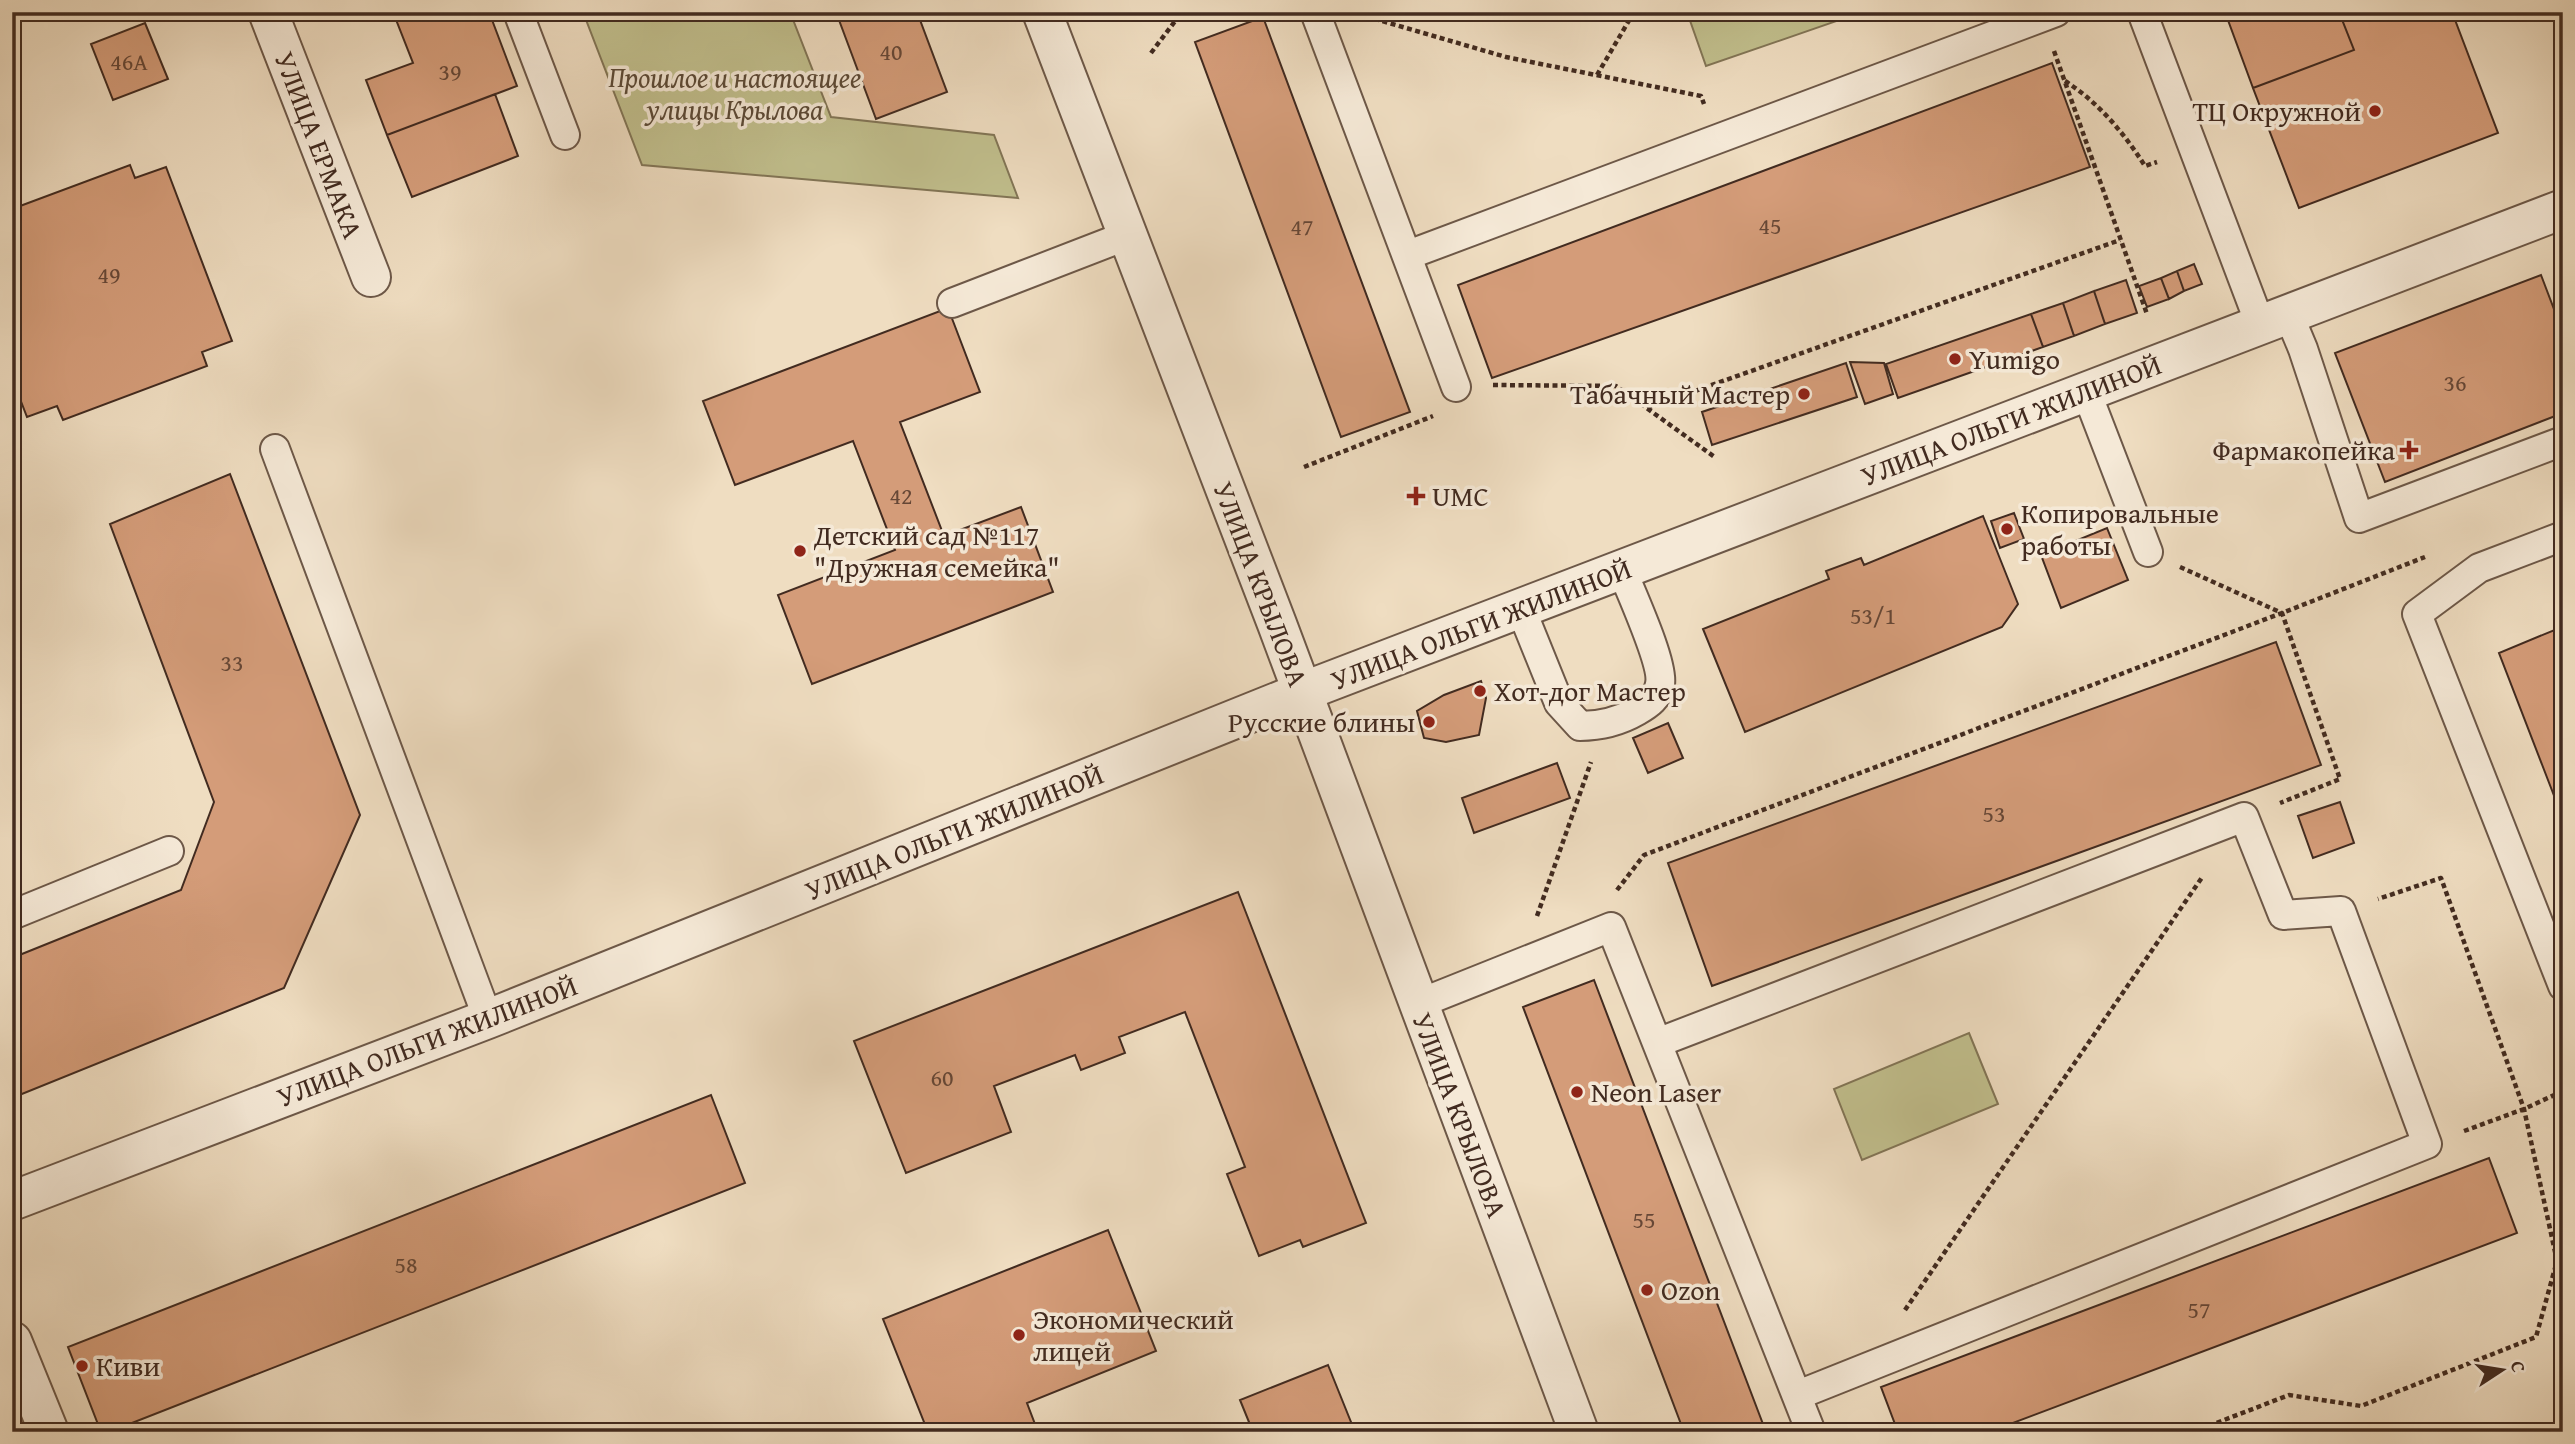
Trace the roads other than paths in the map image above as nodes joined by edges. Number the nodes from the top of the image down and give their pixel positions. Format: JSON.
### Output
{"nodes":[{"id":1,"x":268,"y":12,"type":"edge"},
{"id":2,"x":518,"y":12,"type":"edge"},
{"id":3,"x":1042,"y":12,"type":"edge"},
{"id":4,"x":1315,"y":12,"type":"edge"},
{"id":5,"x":2142,"y":12,"type":"edge"},
{"id":6,"x":2049,"y":15,"type":"edge"},
{"id":7,"x":565,"y":135,"type":"dead end"},
{"id":8,"x":2563,"y":208,"type":"edge"},
{"id":9,"x":1128,"y":236,"type":"junction"},
{"id":10,"x":1408,"y":255,"type":"junction"},
{"id":11,"x":370,"y":277,"type":"dead end"},
{"id":12,"x":952,"y":303,"type":"dead end"},
{"id":13,"x":2274,"y":318,"type":"junction"},
{"id":14,"x":1456,"y":387,"type":"road end"},
{"id":15,"x":2085,"y":391,"type":"junction"},
{"id":16,"x":2563,"y":442,"type":"edge"},
{"id":17,"x":275,"y":449,"type":"dead end"},
{"id":18,"x":2563,"y":536,"type":"edge"},
{"id":19,"x":2148,"y":552,"type":"road end"},
{"id":20,"x":1622,"y":570,"type":"junction"},
{"id":21,"x":1521,"y":609,"type":"junction"},
{"id":22,"x":1302,"y":692,"type":"junction"},
{"id":23,"x":169,"y":851,"type":"dead end"},
{"id":24,"x":12,"y":915,"type":"edge"},
{"id":25,"x":2563,"y":986,"type":"edge"},
{"id":26,"x":1418,"y":1004,"type":"junction"},
{"id":27,"x":488,"y":1019,"type":"junction"},
{"id":28,"x":1657,"y":1043,"type":"junction"},
{"id":29,"x":12,"y":1201,"type":"edge"},
{"id":30,"x":12,"y":1341,"type":"edge"},
{"id":31,"x":1798,"y":1395,"type":"junction"},
{"id":32,"x":49,"y":1432,"type":"edge"},
{"id":33,"x":1579,"y":1432,"type":"edge"},
{"id":34,"x":1811,"y":1432,"type":"edge"}],
"edges":[{"from":1,"to":11,"type":"street","name":"УЛИЦА ЕРМАКА"},
{"from":2,"to":7,"type":"lane"},
{"from":3,"to":9,"type":"street","name":"УЛИЦА КРЫЛОВА"},
{"from":4,"to":10,"type":"lane"},
{"from":5,"to":13,"type":"lane"},
{"from":6,"to":10,"type":"lane"},
{"from":8,"to":13,"type":"street","name":"УЛИЦА ОЛЬГИ ЖИЛИНОЙ"},
{"from":9,"to":12,"type":"lane"},
{"from":9,"to":22,"type":"street","name":"УЛИЦА КРЫЛОВА"},
{"from":10,"to":14,"type":"lane"},
{"from":13,"to":15,"type":"street","name":"УЛИЦА ОЛЬГИ ЖИЛИНОЙ"},
{"from":13,"to":16,"type":"lane"},
{"from":15,"to":19,"type":"lane"},
{"from":15,"to":20,"type":"street","name":"УЛИЦА ОЛЬГИ ЖИЛИНОЙ"},
{"from":17,"to":27,"type":"lane"},
{"from":18,"to":25,"type":"lane"},
{"from":20,"to":21,"type":"street","name":"УЛИЦА ОЛЬГИ ЖИЛИНОЙ"},
{"from":20,"to":21,"type":"lane"},
{"from":21,"to":22,"type":"street","name":"УЛИЦА ОЛЬГИ ЖИЛИНОЙ"},
{"from":22,"to":26,"type":"street","name":"УЛИЦА КРЫЛОВА"},
{"from":22,"to":27,"type":"street","name":"УЛИЦА ОЛЬГИ ЖИЛИНОЙ"},
{"from":23,"to":24,"type":"lane"},
{"from":26,"to":28,"type":"lane"},
{"from":26,"to":33,"type":"street","name":"УЛИЦА КРЫЛОВА"},
{"from":27,"to":29,"type":"street","name":"УЛИЦА ОЛЬГИ ЖИЛИНОЙ"},
{"from":28,"to":31,"type":"lane"},
{"from":28,"to":31,"type":"lane"},
{"from":30,"to":32,"type":"street"},
{"from":31,"to":34,"type":"lane"}]}
